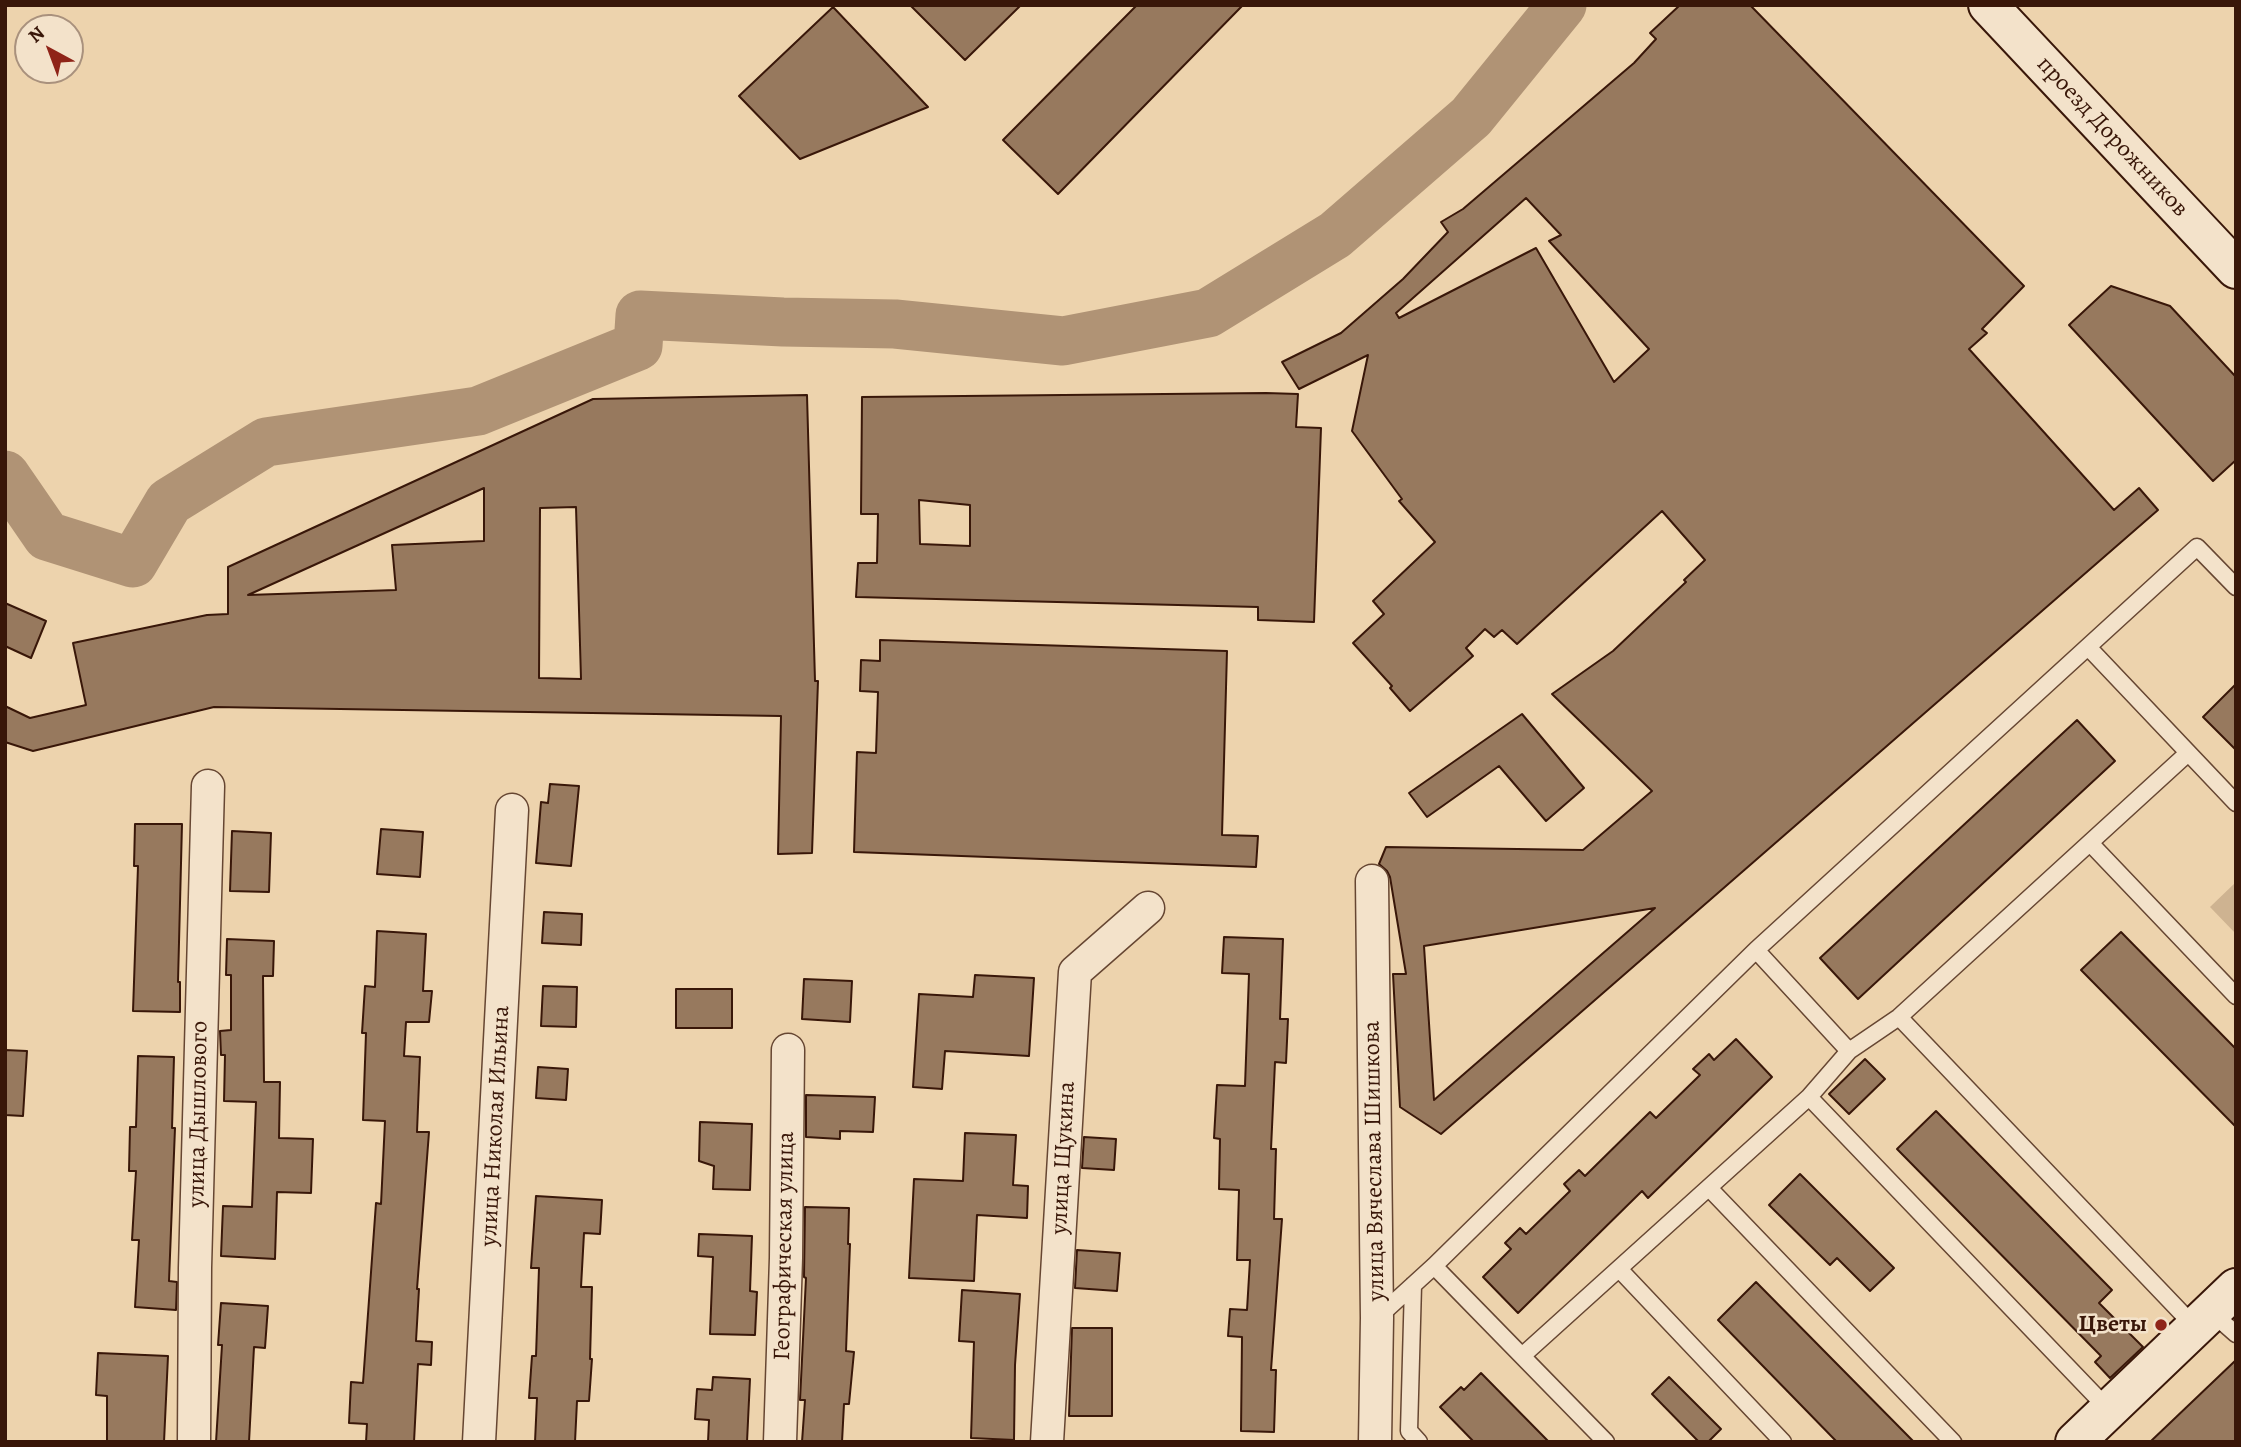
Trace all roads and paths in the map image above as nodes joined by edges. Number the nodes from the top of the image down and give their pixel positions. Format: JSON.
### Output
{"nodes":[{"id":1,"x":1988,"y":5,"type":"edge"},
{"id":2,"x":2236,"y":269,"type":"edge"},
{"id":3,"x":2236,"y":587,"type":"edge"},
{"id":4,"x":2088,"y":647,"type":"junction"},
{"id":5,"x":2188,"y":753,"type":"junction"},
{"id":6,"x":208,"y":786,"type":"dead end"},
{"id":7,"x":2236,"y":803,"type":"edge"},
{"id":8,"x":512,"y":810,"type":"dead end"},
{"id":9,"x":2091,"y":844,"type":"junction"},
{"id":10,"x":1371,"y":881,"type":"dead end"},
{"id":11,"x":1148,"y":908,"type":"dead end"},
{"id":12,"x":1756,"y":950,"type":"junction"},
{"id":13,"x":2236,"y":996,"type":"edge"},
{"id":14,"x":1899,"y":1017,"type":"junction"},
{"id":15,"x":789,"y":1050,"type":"dead end"},
{"id":16,"x":1849,"y":1051,"type":"junction"},
{"id":17,"x":1808,"y":1097,"type":"junction"},
{"id":18,"x":1709,"y":1188,"type":"junction"},
{"id":19,"x":1434,"y":1266,"type":"junction"},
{"id":20,"x":1620,"y":1270,"type":"junction"},
{"id":21,"x":1413,"y":1285,"type":"junction"},
{"id":22,"x":2219,"y":1315,"type":"edge"},
{"id":23,"x":1377,"y":1318,"type":"junction"},
{"id":24,"x":1522,"y":1356,"type":"junction"},
{"id":25,"x":2109,"y":1410,"type":"junction"},
{"id":26,"x":194,"y":1442,"type":"edge"},
{"id":27,"x":479,"y":1442,"type":"edge"},
{"id":28,"x":780,"y":1442,"type":"edge"},
{"id":29,"x":1046,"y":1442,"type":"edge"},
{"id":30,"x":1375,"y":1442,"type":"edge"},
{"id":31,"x":1419,"y":1442,"type":"edge"},
{"id":32,"x":1606,"y":1442,"type":"edge"},
{"id":33,"x":1783,"y":1442,"type":"edge"},
{"id":34,"x":1954,"y":1442,"type":"edge"},
{"id":35,"x":2075,"y":1442,"type":"edge"}],
"edges":[{"from":1,"to":2,"type":"main road","name":"проезд Дорожников"},
{"from":3,"to":4,"type":"lane"},
{"from":4,"to":5,"type":"lane"},
{"from":4,"to":12,"type":"lane"},
{"from":5,"to":7,"type":"lane"},
{"from":5,"to":9,"type":"lane"},
{"from":6,"to":26,"type":"street","name":"улица Дышлового"},
{"from":8,"to":27,"type":"street","name":"улица Николая Ильина"},
{"from":9,"to":13,"type":"lane"},
{"from":9,"to":14,"type":"lane"},
{"from":10,"to":23,"type":"street","name":"улица Вячеслава Шишкова"},
{"from":11,"to":29,"type":"street","name":"улица Щукина"},
{"from":12,"to":16,"type":"lane"},
{"from":12,"to":19,"type":"lane"},
{"from":14,"to":16,"type":"lane"},
{"from":14,"to":22,"type":"lane"},
{"from":15,"to":28,"type":"street","name":"Географическая улица"},
{"from":16,"to":17,"type":"lane"},
{"from":17,"to":18,"type":"lane"},
{"from":17,"to":25,"type":"lane"},
{"from":18,"to":20,"type":"lane"},
{"from":18,"to":34,"type":"lane"},
{"from":19,"to":21,"type":"lane"},
{"from":19,"to":24,"type":"lane"},
{"from":20,"to":24,"type":"lane"},
{"from":20,"to":33,"type":"lane"},
{"from":21,"to":23,"type":"lane"},
{"from":21,"to":31,"type":"lane"},
{"from":22,"to":25,"type":"main road"},
{"from":23,"to":30,"type":"street","name":"улица Вячеслава Шишкова"},
{"from":24,"to":32,"type":"lane"},
{"from":25,"to":35,"type":"main road"}]}
